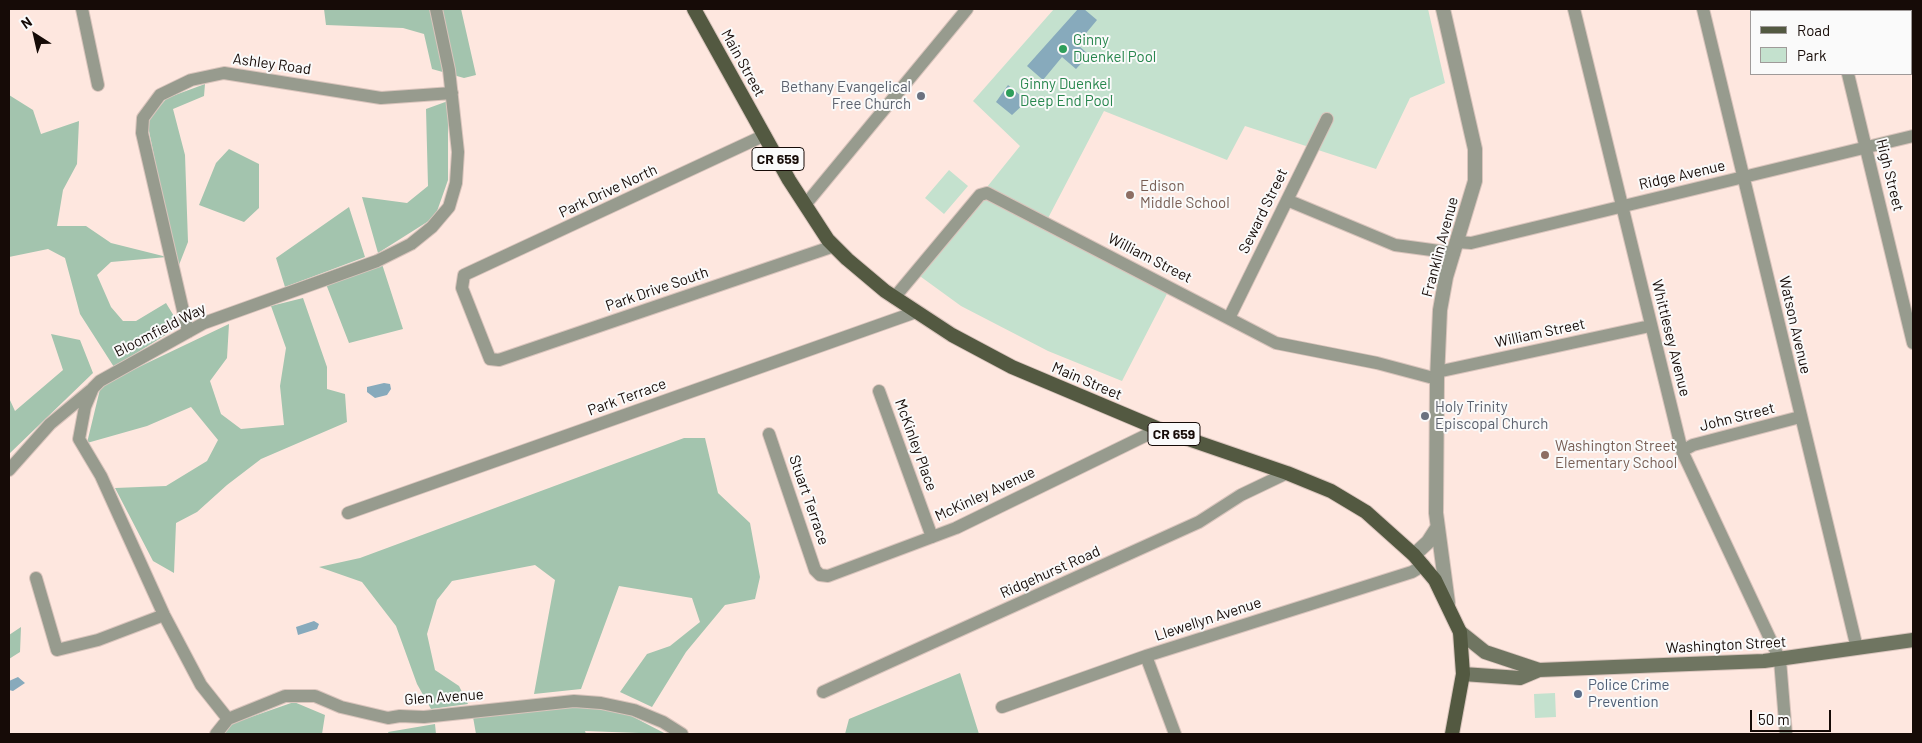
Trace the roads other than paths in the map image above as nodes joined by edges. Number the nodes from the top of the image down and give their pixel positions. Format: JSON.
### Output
{"nodes":[{"id":1,"x":82,"y":9,"type":"edge"},
{"id":2,"x":436,"y":9,"type":"edge"},
{"id":3,"x":694,"y":9,"type":"edge"},
{"id":4,"x":967,"y":9,"type":"edge"},
{"id":5,"x":1443,"y":9,"type":"edge"},
{"id":6,"x":1574,"y":9,"type":"edge"},
{"id":7,"x":1703,"y":9,"type":"edge"},
{"id":8,"x":1848,"y":75,"type":"edge"},
{"id":9,"x":98,"y":85,"type":"dead end"},
{"id":10,"x":452,"y":93,"type":"junction"},
{"id":11,"x":1326,"y":119,"type":"dead end"},
{"id":12,"x":765,"y":136,"type":"junction"},
{"id":13,"x":1913,"y":136,"type":"edge"},
{"id":14,"x":1866,"y":148,"type":"junction"},
{"id":15,"x":1743,"y":176,"type":"junction"},
{"id":16,"x":1287,"y":200,"type":"junction"},
{"id":17,"x":805,"y":205,"type":"junction"},
{"id":18,"x":1624,"y":205,"type":"junction"},
{"id":19,"x":834,"y":246,"type":"junction"},
{"id":20,"x":1456,"y":248,"type":"junction"},
{"id":21,"x":894,"y":298,"type":"junction"},
{"id":22,"x":916,"y":312,"type":"junction"},
{"id":23,"x":1229,"y":318,"type":"junction"},
{"id":24,"x":1650,"y":326,"type":"junction"},
{"id":25,"x":188,"y":332,"type":"junction"},
{"id":26,"x":1913,"y":343,"type":"edge"},
{"id":27,"x":490,"y":359,"type":"joint"},
{"id":28,"x":1437,"y":376,"type":"junction"},
{"id":29,"x":93,"y":388,"type":"junction"},
{"id":30,"x":879,"y":391,"type":"dead end"},
{"id":31,"x":1800,"y":417,"type":"junction"},
{"id":32,"x":1160,"y":429,"type":"junction"},
{"id":33,"x":769,"y":434,"type":"dead end"},
{"id":34,"x":1682,"y":451,"type":"junction"},
{"id":35,"x":9,"y":470,"type":"edge"},
{"id":36,"x":1287,"y":473,"type":"junction"},
{"id":37,"x":348,"y":513,"type":"dead end"},
{"id":38,"x":1437,"y":528,"type":"junction"},
{"id":39,"x":932,"y":537,"type":"junction"},
{"id":40,"x":1419,"y":560,"type":"junction"},
{"id":41,"x":820,"y":575,"type":"joint"},
{"id":42,"x":36,"y":578,"type":"dead end"},
{"id":43,"x":1448,"y":603,"type":"junction"},
{"id":44,"x":164,"y":615,"type":"junction"},
{"id":45,"x":1460,"y":632,"type":"junction"},
{"id":46,"x":1913,"y":640,"type":"edge"},
{"id":47,"x":1857,"y":648,"type":"junction"},
{"id":48,"x":1146,"y":656,"type":"junction"},
{"id":49,"x":1780,"y":660,"type":"junction"},
{"id":50,"x":1539,"y":670,"type":"junction"},
{"id":51,"x":1463,"y":674,"type":"junction"},
{"id":52,"x":823,"y":692,"type":"dead end"},
{"id":53,"x":1002,"y":707,"type":"dead end"},
{"id":54,"x":228,"y":719,"type":"junction"},
{"id":55,"x":216,"y":734,"type":"edge"},
{"id":56,"x":682,"y":734,"type":"edge"},
{"id":57,"x":1175,"y":734,"type":"edge"},
{"id":58,"x":1452,"y":734,"type":"edge"},
{"id":59,"x":1786,"y":734,"type":"edge"}],
"edges":[{"from":1,"to":9,"type":"street"},
{"from":2,"to":10,"type":"street","name":"Bloomfield Way"},
{"from":3,"to":12,"type":"main road","name":"Main Street","number":"CR 659"},
{"from":4,"to":17,"type":"street"},
{"from":5,"to":20,"type":"street","name":"Franklin Avenue"},
{"from":6,"to":18,"type":"street","name":"Whittlesey Avenue"},
{"from":7,"to":15,"type":"street","name":"Watson Avenue"},
{"from":8,"to":14,"type":"street","name":"High Street"},
{"from":10,"to":25,"type":"street","name":"Bloomfield Way"},
{"from":10,"to":25,"type":"street","name":"Ashley Road"},
{"from":11,"to":16,"type":"street","name":"Seward Street"},
{"from":12,"to":17,"type":"main road","name":"Main Street","number":"CR 659"},
{"from":12,"to":27,"type":"street","name":"Park Drive North"},
{"from":13,"to":14,"type":"street","name":"Ridge Avenue"},
{"from":14,"to":15,"type":"street","name":"Ridge Avenue"},
{"from":14,"to":26,"type":"street","name":"High Street"},
{"from":15,"to":18,"type":"street","name":"Ridge Avenue"},
{"from":15,"to":31,"type":"street","name":"Watson Avenue"},
{"from":16,"to":20,"type":"street","name":"Ridge Avenue"},
{"from":16,"to":23,"type":"street","name":"Seward Street"},
{"from":17,"to":19,"type":"main road","name":"Main Street","number":"CR 659"},
{"from":18,"to":20,"type":"street","name":"Ridge Avenue"},
{"from":18,"to":24,"type":"street","name":"Whittlesey Avenue"},
{"from":19,"to":21,"type":"main road","name":"Main Street","number":"CR 659"},
{"from":19,"to":27,"type":"street","name":"Park Drive South"},
{"from":20,"to":28,"type":"street","name":"Franklin Avenue"},
{"from":21,"to":22,"type":"main road","name":"Main Street","number":"CR 659"},
{"from":21,"to":23,"type":"street","name":"William Street"},
{"from":22,"to":32,"type":"main road","name":"Main Street","number":"CR 659"},
{"from":22,"to":37,"type":"street","name":"Park Terrace"},
{"from":23,"to":28,"type":"street","name":"William Street"},
{"from":24,"to":28,"type":"street","name":"William Street"},
{"from":24,"to":34,"type":"street","name":"Whittlesey Avenue"},
{"from":25,"to":29,"type":"street","name":"Bloomfield Way"},
{"from":28,"to":38,"type":"street","name":"Franklin Avenue"},
{"from":29,"to":35,"type":"street","name":"Bloomfield Way"},
{"from":29,"to":44,"type":"street"},
{"from":30,"to":39,"type":"street","name":"McKinley Place"},
{"from":31,"to":34,"type":"street","name":"John Street"},
{"from":31,"to":47,"type":"street","name":"Watson Avenue"},
{"from":32,"to":36,"type":"main road","name":"Main Street","number":"CR 659"},
{"from":32,"to":39,"type":"street","name":"McKinley Avenue"},
{"from":33,"to":41,"type":"street","name":"Stuart Terrace"},
{"from":34,"to":49,"type":"street","name":"Whittlesey Avenue"},
{"from":36,"to":40,"type":"main road","name":"Main Street","number":"CR 659"},
{"from":36,"to":52,"type":"street","name":"Ridgehurst Road"},
{"from":38,"to":40,"type":"street"},
{"from":38,"to":43,"type":"street","name":"Franklin Avenue"},
{"from":39,"to":41,"type":"street","name":"McKinley Avenue"},
{"from":40,"to":43,"type":"main road","name":"Main Street","number":"CR 659"},
{"from":40,"to":48,"type":"street","name":"Llewellyn Avenue"},
{"from":42,"to":44,"type":"street"},
{"from":43,"to":45,"type":"main road","name":"Main Street","number":"CR 659"},
{"from":44,"to":54,"type":"street"},
{"from":45,"to":50,"type":"main road","name":"Washington Street"},
{"from":45,"to":51,"type":"main road","name":"Main Street","number":"CR 659"},
{"from":46,"to":47,"type":"main road","name":"Washington Street"},
{"from":47,"to":49,"type":"main road","name":"Washington Street"},
{"from":48,"to":53,"type":"street","name":"Llewellyn Avenue"},
{"from":48,"to":57,"type":"street"},
{"from":49,"to":50,"type":"main road","name":"Washington Street"},
{"from":49,"to":59,"type":"street"},
{"from":50,"to":51,"type":"main road","name":"Washington Street"},
{"from":51,"to":58,"type":"main road","name":"Main Street","number":"CR 659"},
{"from":54,"to":55,"type":"street","name":"Glen Avenue"},
{"from":54,"to":56,"type":"street","name":"Glen Avenue"}]}
